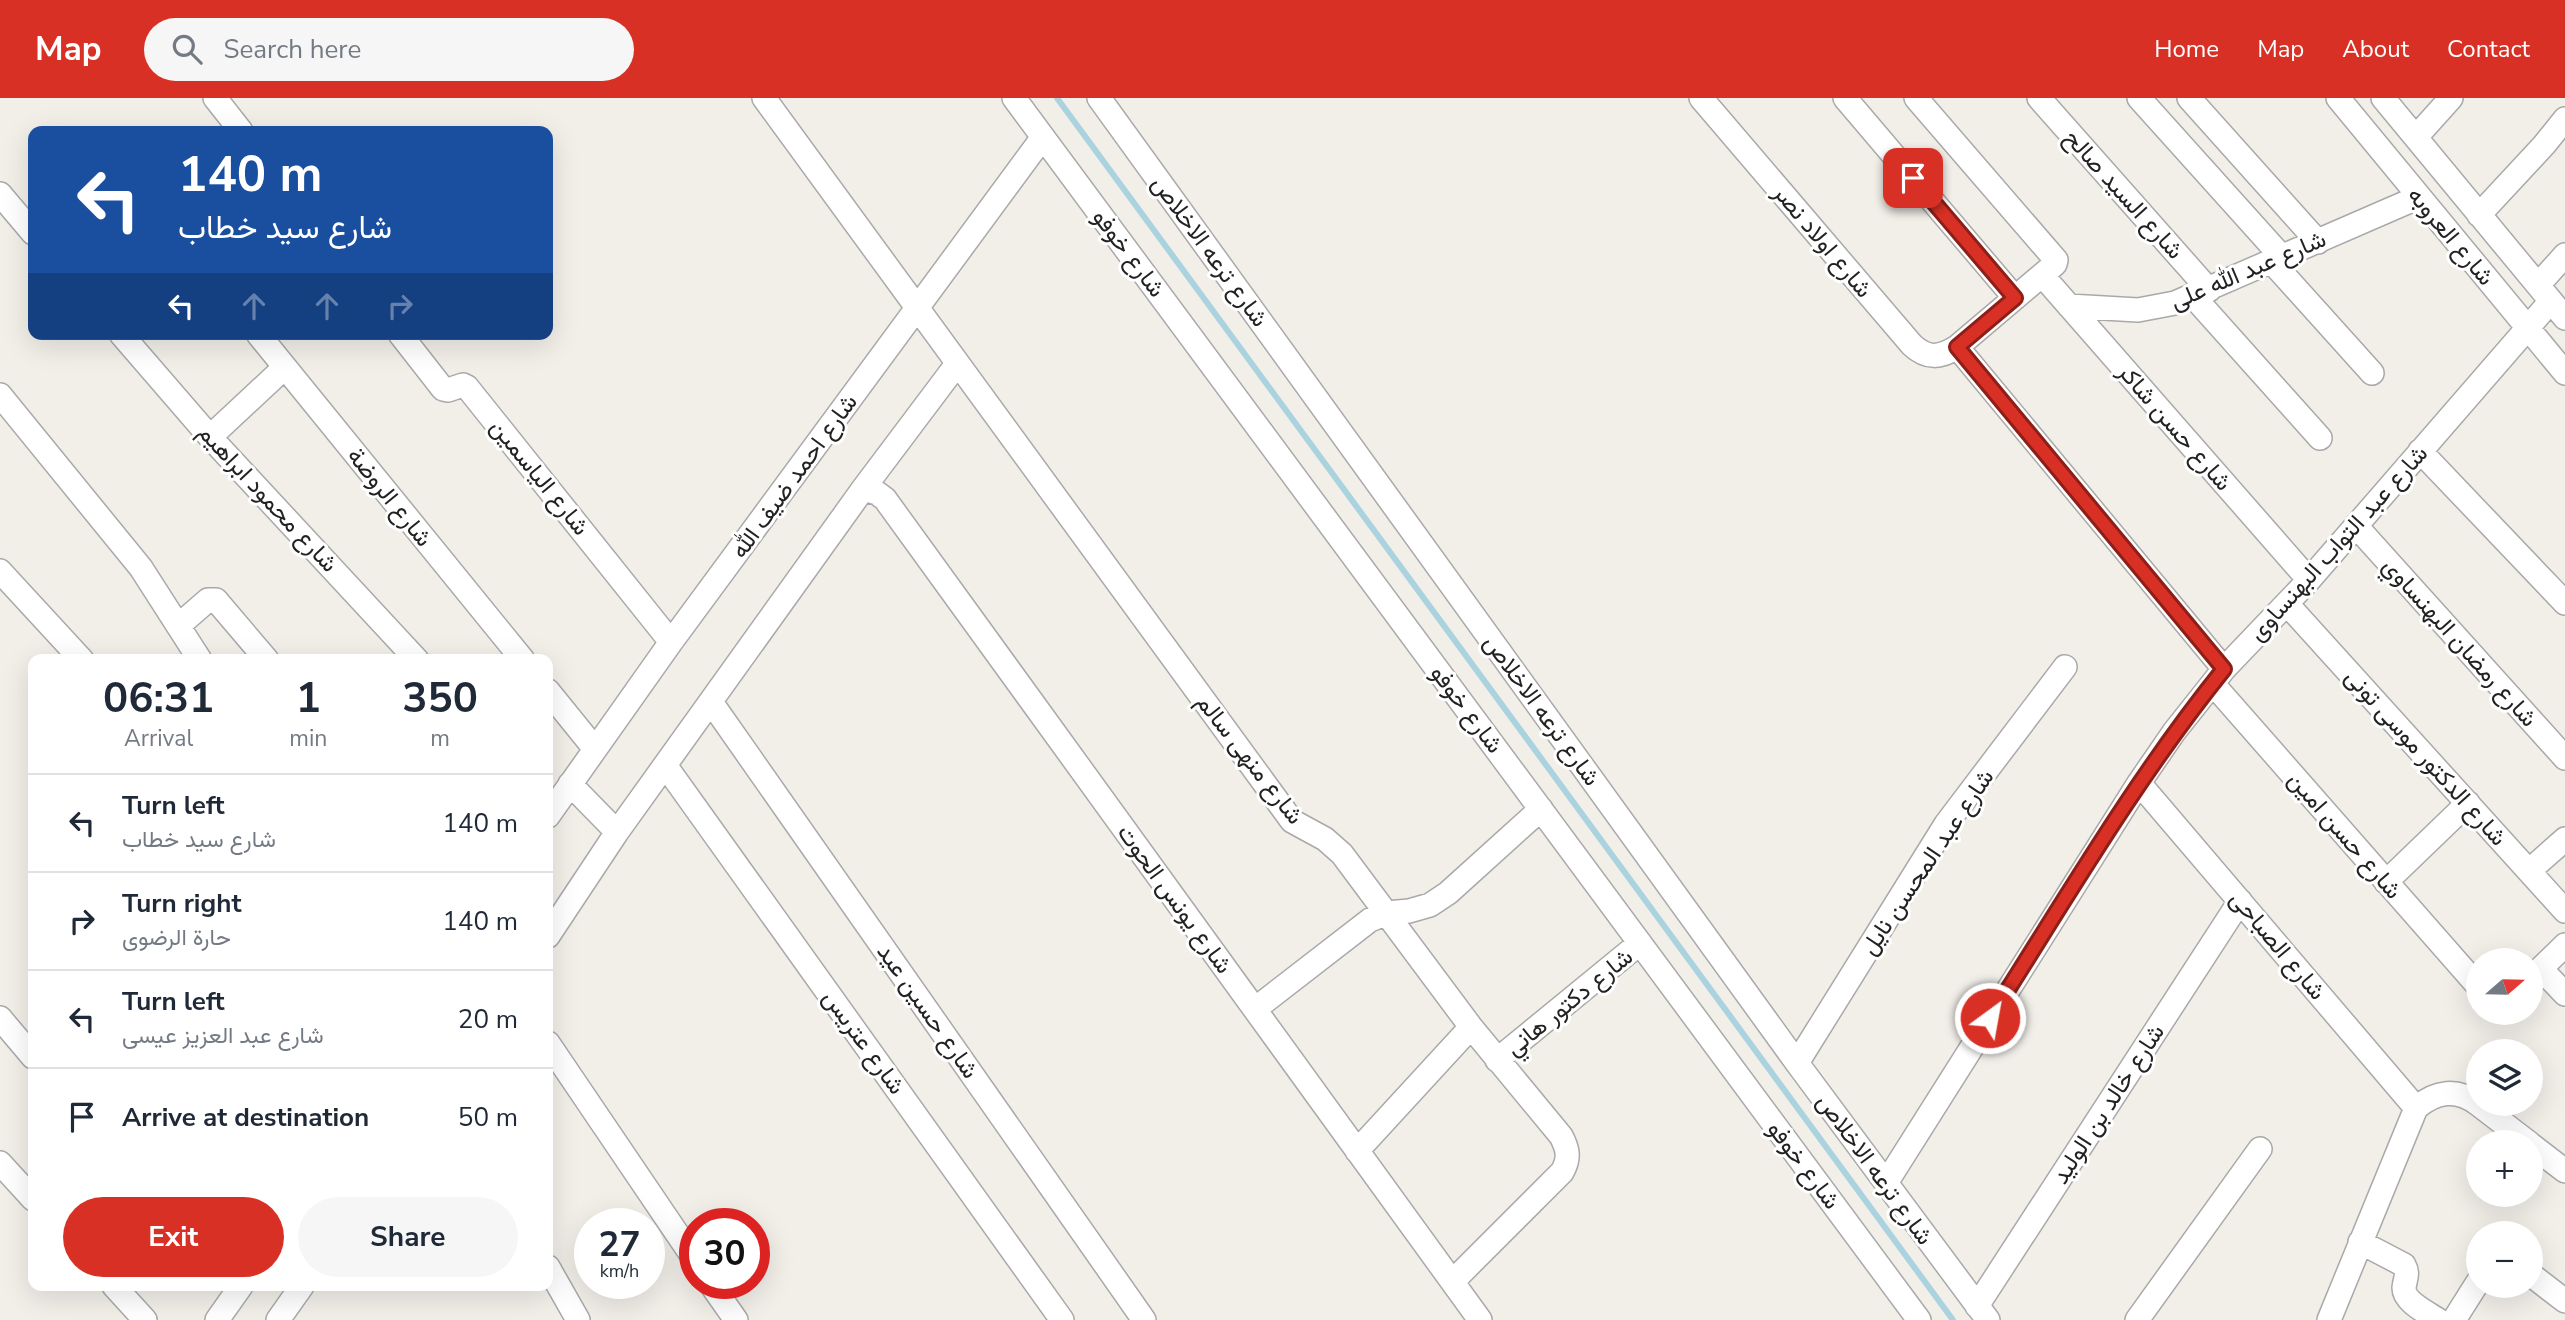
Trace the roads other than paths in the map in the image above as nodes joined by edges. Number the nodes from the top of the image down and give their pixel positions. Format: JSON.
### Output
{"nodes":[{"id":1,"x":215,"y":98,"type":"edge"},
{"id":2,"x":1014,"y":98,"type":"edge"},
{"id":3,"x":1099,"y":98,"type":"edge"},
{"id":4,"x":1702,"y":98,"type":"edge"},
{"id":5,"x":1845,"y":98,"type":"edge"},
{"id":6,"x":1916,"y":98,"type":"edge"},
{"id":7,"x":2039,"y":98,"type":"edge"},
{"id":8,"x":2139,"y":98,"type":"edge"},
{"id":9,"x":2189,"y":98,"type":"edge"},
{"id":10,"x":2338,"y":98,"type":"edge"},
{"id":11,"x":2383,"y":98,"type":"edge"},
{"id":12,"x":2451,"y":98,"type":"edge"},
{"id":13,"x":767,"y":99,"type":"edge"},
{"id":14,"x":2565,"y":119,"type":"edge"},
{"id":15,"x":237,"y":126,"type":"edge"},
{"id":16,"x":1043,"y":137,"type":"junction"},
{"id":17,"x":2416,"y":137,"type":"junction"},
{"id":18,"x":0,"y":194,"type":"edge"},
{"id":19,"x":2419,"y":197,"type":"junction"},
{"id":20,"x":2479,"y":215,"type":"junction"},
{"id":21,"x":28,"y":227,"type":"edge"},
{"id":22,"x":2318,"y":242,"type":"junction"},
{"id":23,"x":2565,"y":255,"type":"edge"},
{"id":24,"x":2277,"y":260,"type":"junction"},
{"id":25,"x":2049,"y":270,"type":"junction"},
{"id":26,"x":2201,"y":293,"type":"junction"},
{"id":27,"x":2015,"y":298,"type":"junction"},
{"id":28,"x":2551,"y":301,"type":"edge"},
{"id":29,"x":2069,"y":306,"type":"junction"},
{"id":30,"x":919,"y":308,"type":"junction"},
{"id":31,"x":2527,"y":327,"type":"junction"},
{"id":32,"x":126,"y":340,"type":"edge"},
{"id":33,"x":263,"y":340,"type":"edge"},
{"id":34,"x":405,"y":340,"type":"edge"},
{"id":35,"x":1957,"y":347,"type":"junction"},
{"id":36,"x":957,"y":363,"type":"junction"},
{"id":37,"x":285,"y":368,"type":"junction"},
{"id":38,"x":2372,"y":373,"type":"dead end"},
{"id":39,"x":2565,"y":373,"type":"edge"},
{"id":40,"x":0,"y":396,"type":"edge"},
{"id":41,"x":210,"y":437,"type":"junction"},
{"id":42,"x":2320,"y":438,"type":"dead end"},
{"id":43,"x":2420,"y":451,"type":"junction"},
{"id":44,"x":863,"y":489,"type":"junction"},
{"id":45,"x":2356,"y":526,"type":"junction"},
{"id":46,"x":0,"y":571,"type":"edge"},
{"id":47,"x":2309,"y":580,"type":"junction"},
{"id":48,"x":2565,"y":602,"type":"edge"},
{"id":49,"x":2287,"y":604,"type":"junction"},
{"id":50,"x":178,"y":626,"type":"junction"},
{"id":51,"x":671,"y":642,"type":"junction"},
{"id":52,"x":76,"y":654,"type":"edge"},
{"id":53,"x":196,"y":654,"type":"edge"},
{"id":54,"x":262,"y":654,"type":"edge"},
{"id":55,"x":411,"y":654,"type":"edge"},
{"id":56,"x":518,"y":654,"type":"edge"},
{"id":57,"x":2065,"y":667,"type":"dead end"},
{"id":58,"x":2219,"y":677,"type":"junction"},
{"id":59,"x":553,"y":697,"type":"edge"},
{"id":60,"x":711,"y":702,"type":"junction"},
{"id":61,"x":595,"y":749,"type":"junction"},
{"id":62,"x":2565,"y":758,"type":"edge"},
{"id":63,"x":666,"y":765,"type":"junction"},
{"id":64,"x":2139,"y":783,"type":"junction"},
{"id":65,"x":570,"y":784,"type":"junction"},
{"id":66,"x":2468,"y":803,"type":"junction"},
{"id":67,"x":553,"y":804,"type":"edge"},
{"id":68,"x":1541,"y":809,"type":"junction"},
{"id":69,"x":617,"y":832,"type":"junction"},
{"id":70,"x":2565,"y":839,"type":"edge"},
{"id":71,"x":2529,"y":871,"type":"junction"},
{"id":72,"x":2386,"y":882,"type":"junction"},
{"id":73,"x":2240,"y":901,"type":"junction"},
{"id":74,"x":2565,"y":911,"type":"edge"},
{"id":75,"x":1387,"y":913,"type":"junction"},
{"id":76,"x":553,"y":928,"type":"edge"},
{"id":77,"x":1640,"y":943,"type":"junction"},
{"id":78,"x":2565,"y":945,"type":"edge"},
{"id":79,"x":2543,"y":967,"type":"edge"},
{"id":80,"x":2466,"y":972,"type":"edge"},
{"id":81,"x":2543,"y":979,"type":"edge"},
{"id":82,"x":2565,"y":994,"type":"edge"},
{"id":83,"x":1255,"y":1009,"type":"junction"},
{"id":84,"x":0,"y":1018,"type":"edge"},
{"id":85,"x":1471,"y":1027,"type":"junction"},
{"id":86,"x":553,"y":1049,"type":"edge"},
{"id":87,"x":28,"y":1051,"type":"edge"},
{"id":88,"x":1497,"y":1060,"type":"junction"},
{"id":89,"x":1797,"y":1063,"type":"junction"},
{"id":90,"x":2466,"y":1097,"type":"edge"},
{"id":91,"x":2416,"y":1108,"type":"junction"},
{"id":92,"x":2494,"y":1116,"type":"edge"},
{"id":93,"x":2512,"y":1130,"type":"edge"},
{"id":94,"x":2260,"y":1149,"type":"dead end"},
{"id":95,"x":1357,"y":1151,"type":"junction"},
{"id":96,"x":2543,"y":1154,"type":"edge"},
{"id":97,"x":0,"y":1163,"type":"edge"},
{"id":98,"x":2565,"y":1171,"type":"edge"},
{"id":99,"x":1886,"y":1183,"type":"junction"},
{"id":100,"x":28,"y":1194,"type":"edge"},
{"id":101,"x":679,"y":1237,"type":"edge"},
{"id":102,"x":2360,"y":1242,"type":"junction"},
{"id":103,"x":553,"y":1276,"type":"edge"},
{"id":104,"x":1453,"y":1281,"type":"junction"},
{"id":105,"x":2543,"y":1284,"type":"edge"},
{"id":106,"x":119,"y":1291,"type":"edge"},
{"id":107,"x":235,"y":1291,"type":"edge"},
{"id":108,"x":298,"y":1291,"type":"edge"},
{"id":109,"x":2468,"y":1298,"type":"edge"},
{"id":110,"x":721,"y":1299,"type":"edge"},
{"id":111,"x":2565,"y":1301,"type":"edge"},
{"id":112,"x":1982,"y":1313,"type":"edge"},
{"id":113,"x":145,"y":1320,"type":"edge"},
{"id":114,"x":218,"y":1320,"type":"edge"},
{"id":115,"x":278,"y":1320,"type":"edge"},
{"id":116,"x":578,"y":1320,"type":"edge"},
{"id":117,"x":736,"y":1320,"type":"edge"},
{"id":118,"x":1062,"y":1320,"type":"edge"},
{"id":119,"x":1144,"y":1320,"type":"edge"},
{"id":120,"x":1480,"y":1320,"type":"edge"},
{"id":121,"x":1919,"y":1320,"type":"edge"},
{"id":122,"x":2137,"y":1320,"type":"edge"},
{"id":123,"x":2329,"y":1320,"type":"edge"},
{"id":124,"x":2438,"y":1320,"type":"edge"},
{"id":125,"x":2454,"y":1320,"type":"edge"}],
"edges":[{"from":1,"to":15,"type":"street"},
{"from":2,"to":16,"type":"street","name":"شارع خوفو"},
{"from":3,"to":89,"type":"street","name":"شارع ترعه الاخلاص"},
{"from":4,"to":35,"type":"street","name":"شارع اولاد نصر"},
{"from":5,"to":27,"type":"street"},
{"from":6,"to":25,"type":"street","name":"شارع حسن شاكر"},
{"from":7,"to":26,"type":"street","name":"شارع السيد صالح"},
{"from":8,"to":24,"type":"street"},
{"from":9,"to":22,"type":"street"},
{"from":10,"to":19,"type":"street","name":"شارع العروبه"},
{"from":11,"to":17,"type":"street","name":"شارع العروبه"},
{"from":12,"to":17,"type":"street"},
{"from":13,"to":30,"type":"street","name":"شارع منهى سالم"},
{"from":14,"to":20,"type":"street"},
{"from":16,"to":30,"type":"street","name":"شارع احمد ضيف الله"},
{"from":16,"to":68,"type":"street","name":"شارع خوفو"},
{"from":17,"to":20,"type":"street","name":"شارع العروبه"},
{"from":18,"to":21,"type":"street"},
{"from":19,"to":22,"type":"street","name":"شارع عبد الله على"},
{"from":19,"to":31,"type":"street","name":"شارع العروبه"},
{"from":20,"to":28,"type":"street","name":"شارع العروبه"},
{"from":22,"to":24,"type":"street","name":"شارع عبد الله على"},
{"from":23,"to":28,"type":"street","name":"شارع عبد التواب البهنساوى"},
{"from":24,"to":26,"type":"street","name":"شارع عبد الله على"},
{"from":24,"to":38,"type":"street"},
{"from":25,"to":27,"type":"street"},
{"from":25,"to":29,"type":"street","name":"شارع حسن شاكر"},
{"from":26,"to":29,"type":"street","name":"شارع عبد الله على"},
{"from":26,"to":42,"type":"street","name":"شارع السيد صالح"},
{"from":27,"to":35,"type":"street"},
{"from":28,"to":31,"type":"street","name":"شارع عبد التواب البهنساوى"},
{"from":29,"to":47,"type":"street","name":"شارع حسن شاكر"},
{"from":30,"to":36,"type":"street","name":"شارع منهى سالم"},
{"from":30,"to":51,"type":"street","name":"شارع احمد ضيف الله"},
{"from":31,"to":39,"type":"street","name":"شارع العروبه"},
{"from":31,"to":43,"type":"street","name":"شارع عبد التواب البهنساوى"},
{"from":32,"to":41,"type":"street","name":"شارع محمود ابراهيم"},
{"from":33,"to":37,"type":"street","name":"شارع الروضة"},
{"from":34,"to":51,"type":"street","name":"شارع الياسمين"},
{"from":35,"to":58,"type":"street","name":"شارع حسن امين"},
{"from":36,"to":44,"type":"street"},
{"from":36,"to":75,"type":"street","name":"شارع منهى سالم"},
{"from":37,"to":41,"type":"street"},
{"from":37,"to":56,"type":"street","name":"شارع الروضة"},
{"from":40,"to":50,"type":"street"},
{"from":41,"to":55,"type":"street","name":"شارع محمود ابراهيم"},
{"from":43,"to":45,"type":"street","name":"شارع عبد التواب البهنساوى"},
{"from":43,"to":48,"type":"street"},
{"from":44,"to":60,"type":"street"},
{"from":44,"to":83,"type":"street","name":"شارع يونس الحوت"},
{"from":45,"to":47,"type":"street","name":"شارع عبد التواب البهنساوى"},
{"from":45,"to":62,"type":"street","name":"شارع رمضان البهنساوي"},
{"from":46,"to":52,"type":"street"},
{"from":47,"to":49,"type":"street","name":"شارع عبد التواب البهنساوى"},
{"from":49,"to":58,"type":"street","name":"شارع عبد التواب البهنساوى"},
{"from":49,"to":66,"type":"street","name":"شارع الدكتور موسى تونى"},
{"from":50,"to":53,"type":"street"},
{"from":50,"to":54,"type":"street"},
{"from":51,"to":61,"type":"street","name":"شارع احمد ضيف الله"},
{"from":57,"to":89,"type":"street","name":"شارع عبد المحسن نايل"},
{"from":58,"to":64,"type":"street","name":"شارع عبد التواب البهنساوى"},
{"from":58,"to":72,"type":"street","name":"شارع حسن امين"},
{"from":59,"to":61,"type":"street"},
{"from":60,"to":63,"type":"street"},
{"from":60,"to":119,"type":"street","name":"شارع حسين عيد"},
{"from":61,"to":65,"type":"street","name":"شارع احمد ضيف الله"},
{"from":63,"to":69,"type":"street"},
{"from":63,"to":118,"type":"street","name":"شارع عتريس"},
{"from":64,"to":73,"type":"street","name":"شارع الصباحى"},
{"from":64,"to":99,"type":"street","name":"شارع عبد التواب البهنساوى"},
{"from":65,"to":67,"type":"street","name":"شارع احمد ضيف الله"},
{"from":65,"to":69,"type":"street"},
{"from":66,"to":71,"type":"street","name":"شارع الدكتور موسى تونى"},
{"from":66,"to":72,"type":"street"},
{"from":68,"to":75,"type":"street"},
{"from":68,"to":77,"type":"street","name":"شارع خوفو"},
{"from":69,"to":76,"type":"street"},
{"from":70,"to":71,"type":"street"},
{"from":71,"to":74,"type":"street","name":"شارع الدكتور موسى تونى"},
{"from":72,"to":80,"type":"street","name":"شارع حسن امين"},
{"from":73,"to":91,"type":"street","name":"شارع الصباحى"},
{"from":73,"to":112,"type":"street","name":"شارع خالد بن الوليد"},
{"from":75,"to":83,"type":"street"},
{"from":75,"to":85,"type":"street","name":"شارع منهى سالم"},
{"from":77,"to":88,"type":"street","name":"شارع دكتور هاني"},
{"from":77,"to":121,"type":"street","name":"شارع خوفو"},
{"from":78,"to":79,"type":"street"},
{"from":81,"to":82,"type":"street"},
{"from":83,"to":95,"type":"street","name":"شارع يونس الحوت"},
{"from":84,"to":87,"type":"street"},
{"from":85,"to":88,"type":"street","name":"شارع منهى سالم"},
{"from":85,"to":95,"type":"street"},
{"from":86,"to":101,"type":"street"},
{"from":88,"to":104,"type":"street","name":"شارع منهى سالم"},
{"from":89,"to":99,"type":"street","name":"شارع ترعه الاخلاص"},
{"from":90,"to":91,"type":"street"},
{"from":91,"to":102,"type":"street"},
{"from":92,"to":93,"type":"street"},
{"from":94,"to":122,"type":"street"},
{"from":95,"to":104,"type":"street","name":"شارع يونس الحوت"},
{"from":96,"to":98,"type":"street"},
{"from":97,"to":100,"type":"street"},
{"from":99,"to":112,"type":"street","name":"شارع ترعه الاخلاص"},
{"from":102,"to":123,"type":"street"},
{"from":102,"to":124,"type":"street"},
{"from":103,"to":116,"type":"street"},
{"from":104,"to":120,"type":"street","name":"شارع يونس الحوت"},
{"from":105,"to":111,"type":"street"},
{"from":106,"to":113,"type":"street"},
{"from":107,"to":114,"type":"street"},
{"from":108,"to":115,"type":"street"},
{"from":109,"to":125,"type":"street"},
{"from":110,"to":117,"type":"street"}]}
